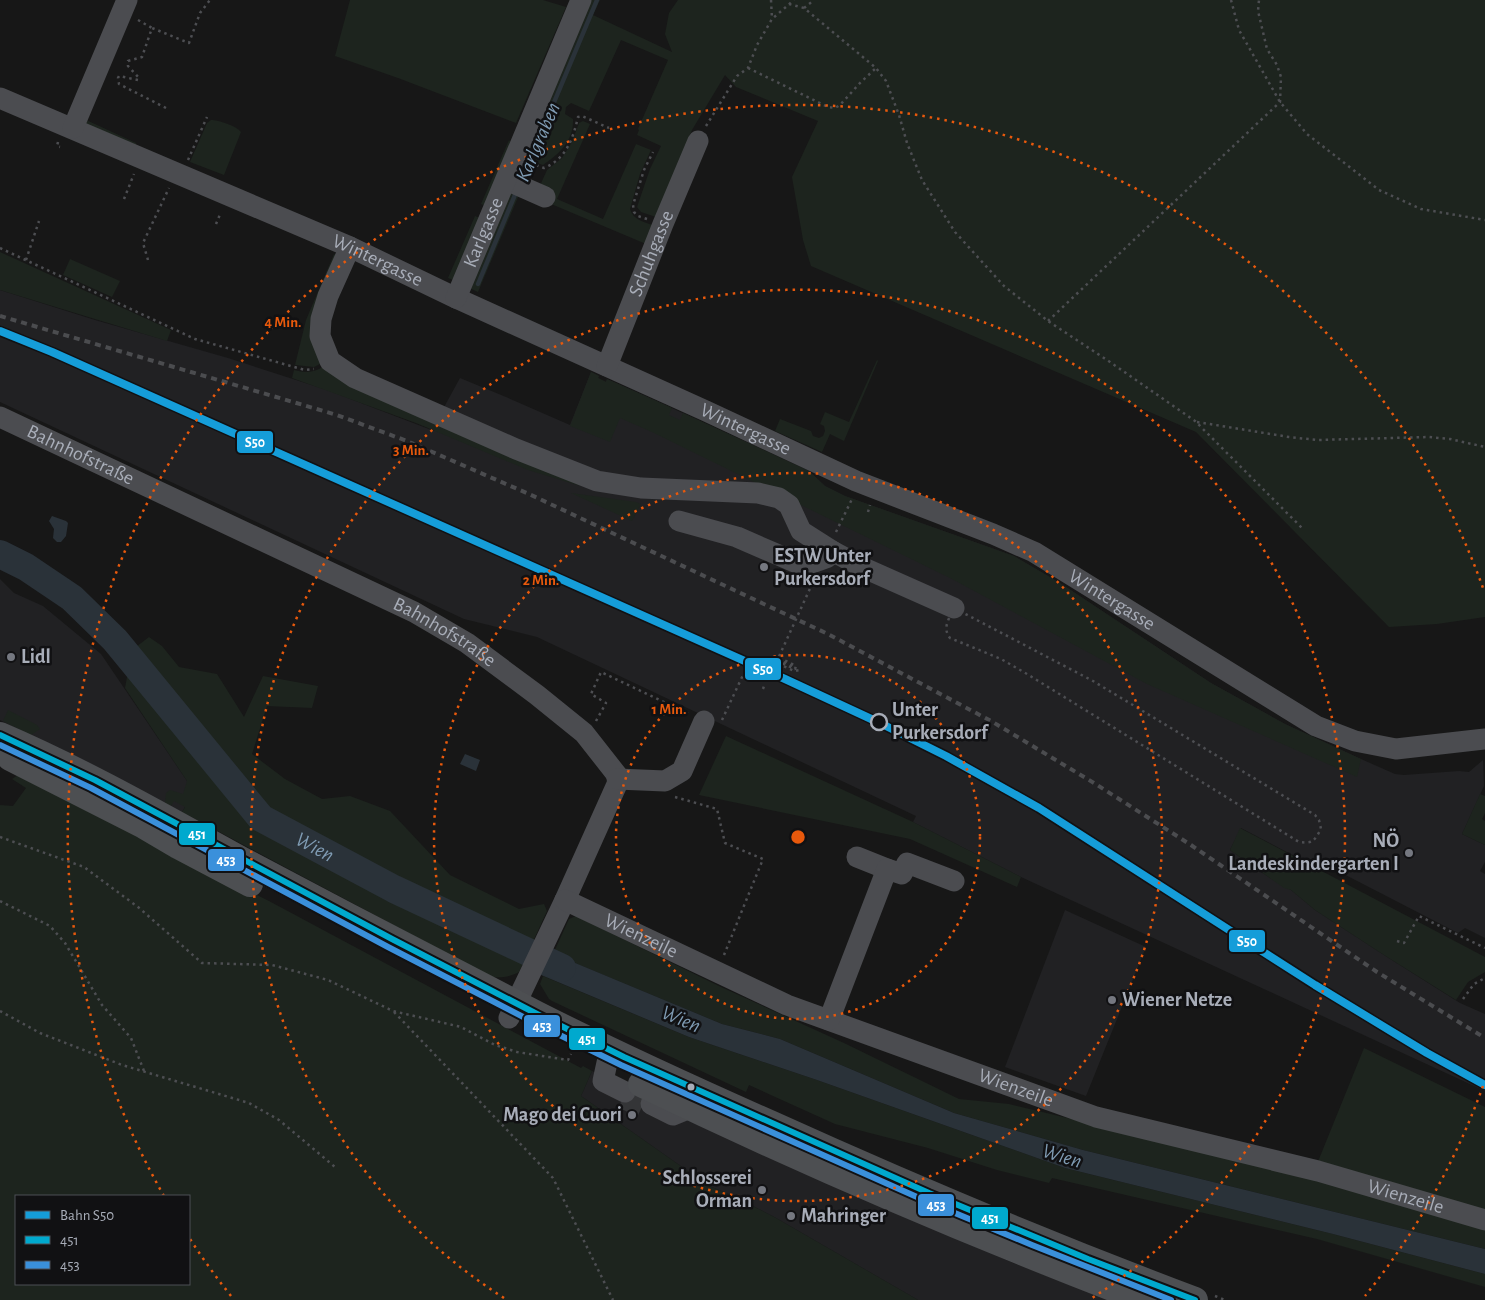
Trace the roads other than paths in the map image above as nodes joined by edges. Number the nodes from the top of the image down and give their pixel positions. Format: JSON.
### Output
{"nodes":[{"id":1,"x":581,"y":0,"type":"edge"},
{"id":2,"x":129,"y":8,"type":"edge"},
{"id":3,"x":0,"y":98,"type":"edge"},
{"id":4,"x":73,"y":128,"type":"junction"},
{"id":5,"x":698,"y":142,"type":"road end"},
{"id":6,"x":514,"y":184,"type":"junction"},
{"id":7,"x":545,"y":198,"type":"dead end"},
{"id":8,"x":350,"y":247,"type":"junction"},
{"id":9,"x":456,"y":298,"type":"junction"},
{"id":10,"x":607,"y":366,"type":"junction"},
{"id":11,"x":0,"y":417,"type":"edge"},
{"id":12,"x":680,"y":521,"type":"dead end"},
{"id":13,"x":833,"y":546,"type":"junction"},
{"id":14,"x":954,"y":608,"type":"road end"},
{"id":15,"x":704,"y":721,"type":"road end"},
{"id":16,"x":0,"y":735,"type":"edge"},
{"id":17,"x":1485,"y":739,"type":"edge"},
{"id":18,"x":0,"y":753,"type":"edge"},
{"id":19,"x":617,"y":779,"type":"junction"},
{"id":20,"x":857,"y":857,"type":"dead end"},
{"id":21,"x":887,"y":869,"type":"junction"},
{"id":22,"x":954,"y":881,"type":"dead end"},
{"id":23,"x":560,"y":909,"type":"junction"},
{"id":24,"x":513,"y":1010,"type":"junction"},
{"id":25,"x":828,"y":1020,"type":"junction"},
{"id":26,"x":606,"y":1066,"type":"junction"},
{"id":27,"x":624,"y":1095,"type":"tunnel mouth"},
{"id":28,"x":689,"y":1105,"type":"junction"},
{"id":29,"x":650,"y":1107,"type":"tunnel mouth"},
{"id":30,"x":1485,"y":1220,"type":"edge"},
{"id":31,"x":1143,"y":1300,"type":"edge"},
{"id":32,"x":1195,"y":1300,"type":"edge"}],
"edges":[{"from":1,"to":6,"type":"street","name":"Karlgasse"},
{"from":2,"to":4,"type":"street"},
{"from":3,"to":4,"type":"street","name":"Wintergasse"},
{"from":4,"to":8,"type":"street","name":"Wintergasse"},
{"from":5,"to":10,"type":"street","name":"Schuhgasse"},
{"from":6,"to":7,"type":"street"},
{"from":6,"to":9,"type":"street","name":"Karlgasse"},
{"from":8,"to":9,"type":"street","name":"Wintergasse"},
{"from":8,"to":13,"type":"street"},
{"from":9,"to":10,"type":"street","name":"Wintergasse"},
{"from":10,"to":17,"type":"street","name":"Wintergasse"},
{"from":11,"to":19,"type":"street","name":"Bahnhofstraße"},
{"from":12,"to":13,"type":"street"},
{"from":13,"to":14,"type":"street"},
{"from":15,"to":19,"type":"street"},
{"from":16,"to":24,"type":"main road"},
{"from":18,"to":24,"type":"main road"},
{"from":19,"to":23,"type":"street"},
{"from":20,"to":21,"type":"street"},
{"from":21,"to":22,"type":"street"},
{"from":21,"to":25,"type":"street"},
{"from":23,"to":24,"type":"street"},
{"from":23,"to":25,"type":"street","name":"Wienzeile"},
{"from":24,"to":26,"type":"main road"},
{"from":24,"to":26,"type":"main road"},
{"from":25,"to":30,"type":"street","name":"Wienzeile"},
{"from":26,"to":27,"type":"street"},
{"from":26,"to":28,"type":"main road"},
{"from":28,"to":29,"type":"street"},
{"from":28,"to":31,"type":"main road"},
{"from":28,"to":32,"type":"main road"}]}
